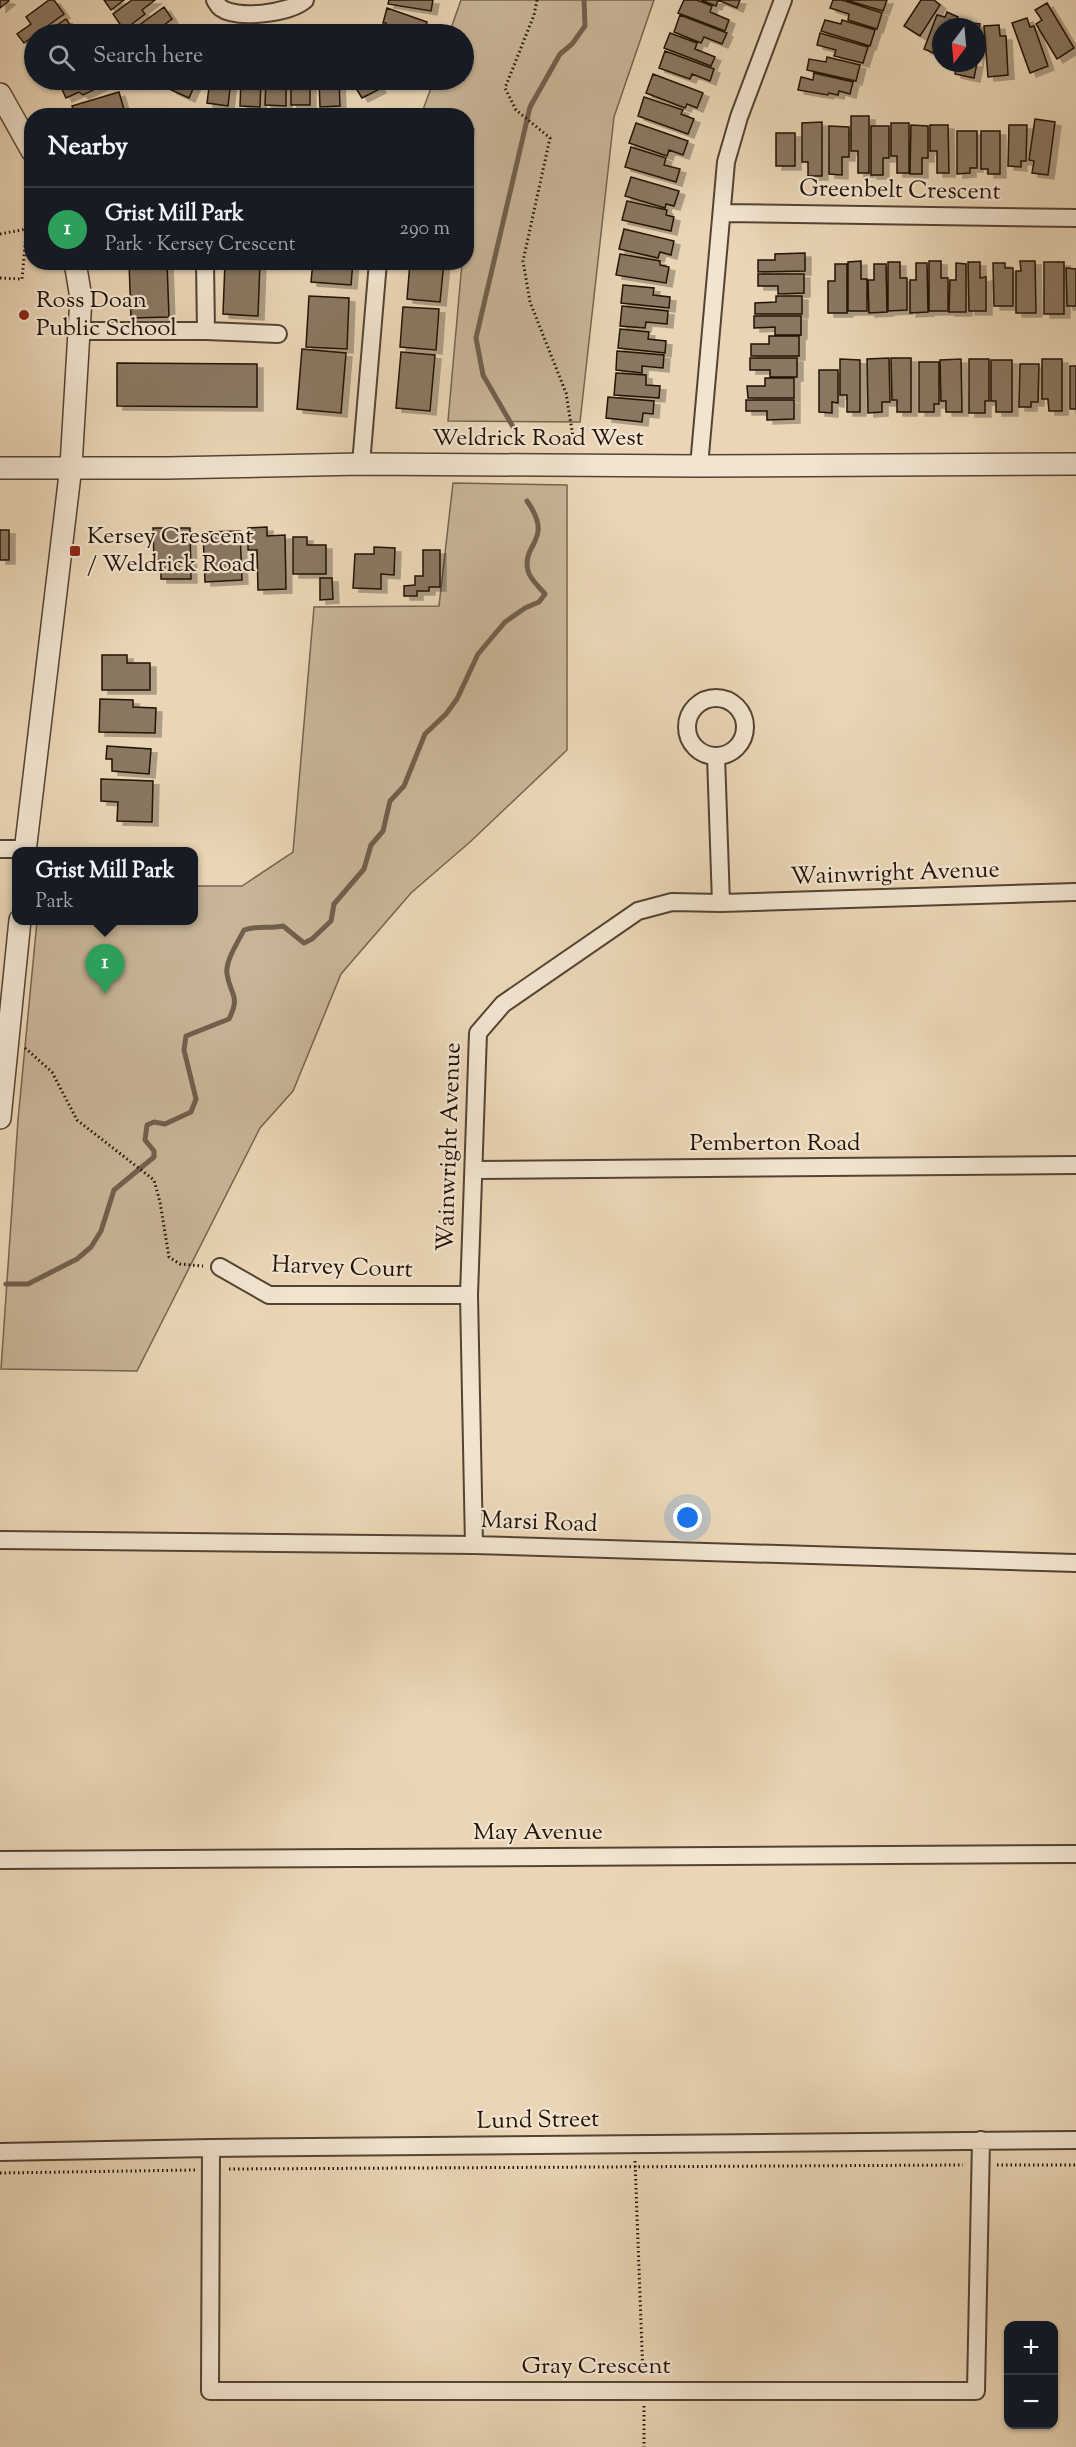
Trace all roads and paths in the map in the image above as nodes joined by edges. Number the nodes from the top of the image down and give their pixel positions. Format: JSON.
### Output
{"nodes":[{"id":1,"x":215,"y":0,"type":"edge"},
{"id":2,"x":305,"y":0,"type":"edge"},
{"id":3,"x":537,"y":0,"type":"edge"},
{"id":4,"x":783,"y":0,"type":"edge"},
{"id":5,"x":0,"y":94,"type":"edge"},
{"id":6,"x":24,"y":137,"type":"edge"},
{"id":7,"x":723,"y":213,"type":"junction"},
{"id":8,"x":1076,"y":218,"type":"edge"},
{"id":9,"x":24,"y":230,"type":"edge"},
{"id":10,"x":0,"y":234,"type":"edge"},
{"id":11,"x":24,"y":258,"type":"edge"},
{"id":12,"x":76,"y":270,"type":"edge"},
{"id":13,"x":205,"y":270,"type":"edge"},
{"id":14,"x":377,"y":270,"type":"edge"},
{"id":15,"x":0,"y":278,"type":"edge"},
{"id":16,"x":78,"y":331,"type":"junction"},
{"id":17,"x":206,"y":331,"type":"junction"},
{"id":18,"x":278,"y":334,"type":"dead end"},
{"id":19,"x":573,"y":437,"type":"dead end"},
{"id":20,"x":362,"y":464,"type":"junction"},
{"id":21,"x":1076,"y":464,"type":"edge"},
{"id":22,"x":71,"y":466,"type":"junction"},
{"id":23,"x":699,"y":466,"type":"junction"},
{"id":24,"x":0,"y":468,"type":"edge"},
{"id":25,"x":716,"y":756,"type":"dead end"},
{"id":26,"x":25,"y":847,"type":"edge"},
{"id":27,"x":1076,"y":892,"type":"edge"},
{"id":28,"x":721,"y":903,"type":"junction"},
{"id":29,"x":21,"y":925,"type":"edge"},
{"id":30,"x":24,"y":1047,"type":"dead end"},
{"id":31,"x":0,"y":1118,"type":"edge"},
{"id":32,"x":1076,"y":1166,"type":"edge"},
{"id":33,"x":474,"y":1170,"type":"junction"},
{"id":34,"x":220,"y":1267,"type":"joint"},
{"id":35,"x":469,"y":1295,"type":"junction"},
{"id":36,"x":0,"y":1540,"type":"edge"},
{"id":37,"x":474,"y":1545,"type":"junction"},
{"id":38,"x":1076,"y":1563,"type":"edge"},
{"id":39,"x":1076,"y":1854,"type":"edge"},
{"id":40,"x":0,"y":1860,"type":"edge"},
{"id":41,"x":981,"y":2140,"type":"junction"},
{"id":42,"x":1076,"y":2140,"type":"edge"},
{"id":43,"x":635,"y":2144,"type":"junction"},
{"id":44,"x":211,"y":2148,"type":"junction"},
{"id":45,"x":0,"y":2152,"type":"edge"},
{"id":46,"x":980,"y":2165,"type":"junction"},
{"id":47,"x":1076,"y":2165,"type":"edge"},
{"id":48,"x":636,"y":2168,"type":"junction"},
{"id":49,"x":211,"y":2170,"type":"junction"},
{"id":50,"x":0,"y":2173,"type":"edge"},
{"id":51,"x":644,"y":2391,"type":"junction"},
{"id":52,"x":644,"y":2447,"type":"edge"}],
"edges":[{"from":1,"to":2,"type":"street"},
{"from":3,"to":19,"type":"path"},
{"from":4,"to":7,"type":"street"},
{"from":5,"to":6,"type":"street"},
{"from":7,"to":8,"type":"street","name":"Greenbelt Crescent"},
{"from":7,"to":23,"type":"street"},
{"from":9,"to":10,"type":"path"},
{"from":11,"to":15,"type":"path"},
{"from":12,"to":16,"type":"street"},
{"from":13,"to":17,"type":"street"},
{"from":14,"to":20,"type":"street"},
{"from":16,"to":17,"type":"street"},
{"from":16,"to":22,"type":"street"},
{"from":17,"to":18,"type":"street"},
{"from":20,"to":22,"type":"street","name":"Weldrick Road West"},
{"from":20,"to":23,"type":"street","name":"Weldrick Road West"},
{"from":21,"to":23,"type":"street","name":"Weldrick Road West"},
{"from":22,"to":24,"type":"street","name":"Weldrick Road West"},
{"from":22,"to":26,"type":"street"},
{"from":25,"to":28,"type":"street"},
{"from":27,"to":28,"type":"street","name":"Wainwright Avenue"},
{"from":28,"to":33,"type":"street","name":"Wainwright Avenue"},
{"from":29,"to":31,"type":"street"},
{"from":30,"to":34,"type":"path"},
{"from":32,"to":33,"type":"street","name":"Pemberton Road"},
{"from":33,"to":35,"type":"street","name":"Wainwright Avenue"},
{"from":34,"to":35,"type":"street","name":"Harvey Court"},
{"from":35,"to":37,"type":"street","name":"Wainwright Avenue"},
{"from":36,"to":37,"type":"street","name":"Marsi Road"},
{"from":37,"to":38,"type":"street","name":"Marsi Road"},
{"from":39,"to":40,"type":"street","name":"May Avenue"},
{"from":41,"to":42,"type":"street","name":"Lund Street"},
{"from":41,"to":43,"type":"street","name":"Lund Street"},
{"from":41,"to":46,"type":"street","name":"Gray Crescent"},
{"from":43,"to":44,"type":"street","name":"Lund Street"},
{"from":43,"to":48,"type":"path"},
{"from":44,"to":45,"type":"street","name":"Lund Street"},
{"from":44,"to":49,"type":"street","name":"Gray Crescent"},
{"from":46,"to":47,"type":"path"},
{"from":46,"to":48,"type":"path"},
{"from":46,"to":51,"type":"street","name":"Gray Crescent"},
{"from":48,"to":49,"type":"path"},
{"from":48,"to":51,"type":"path"},
{"from":49,"to":50,"type":"path"},
{"from":49,"to":51,"type":"street","name":"Gray Crescent"},
{"from":51,"to":52,"type":"path"}]}
